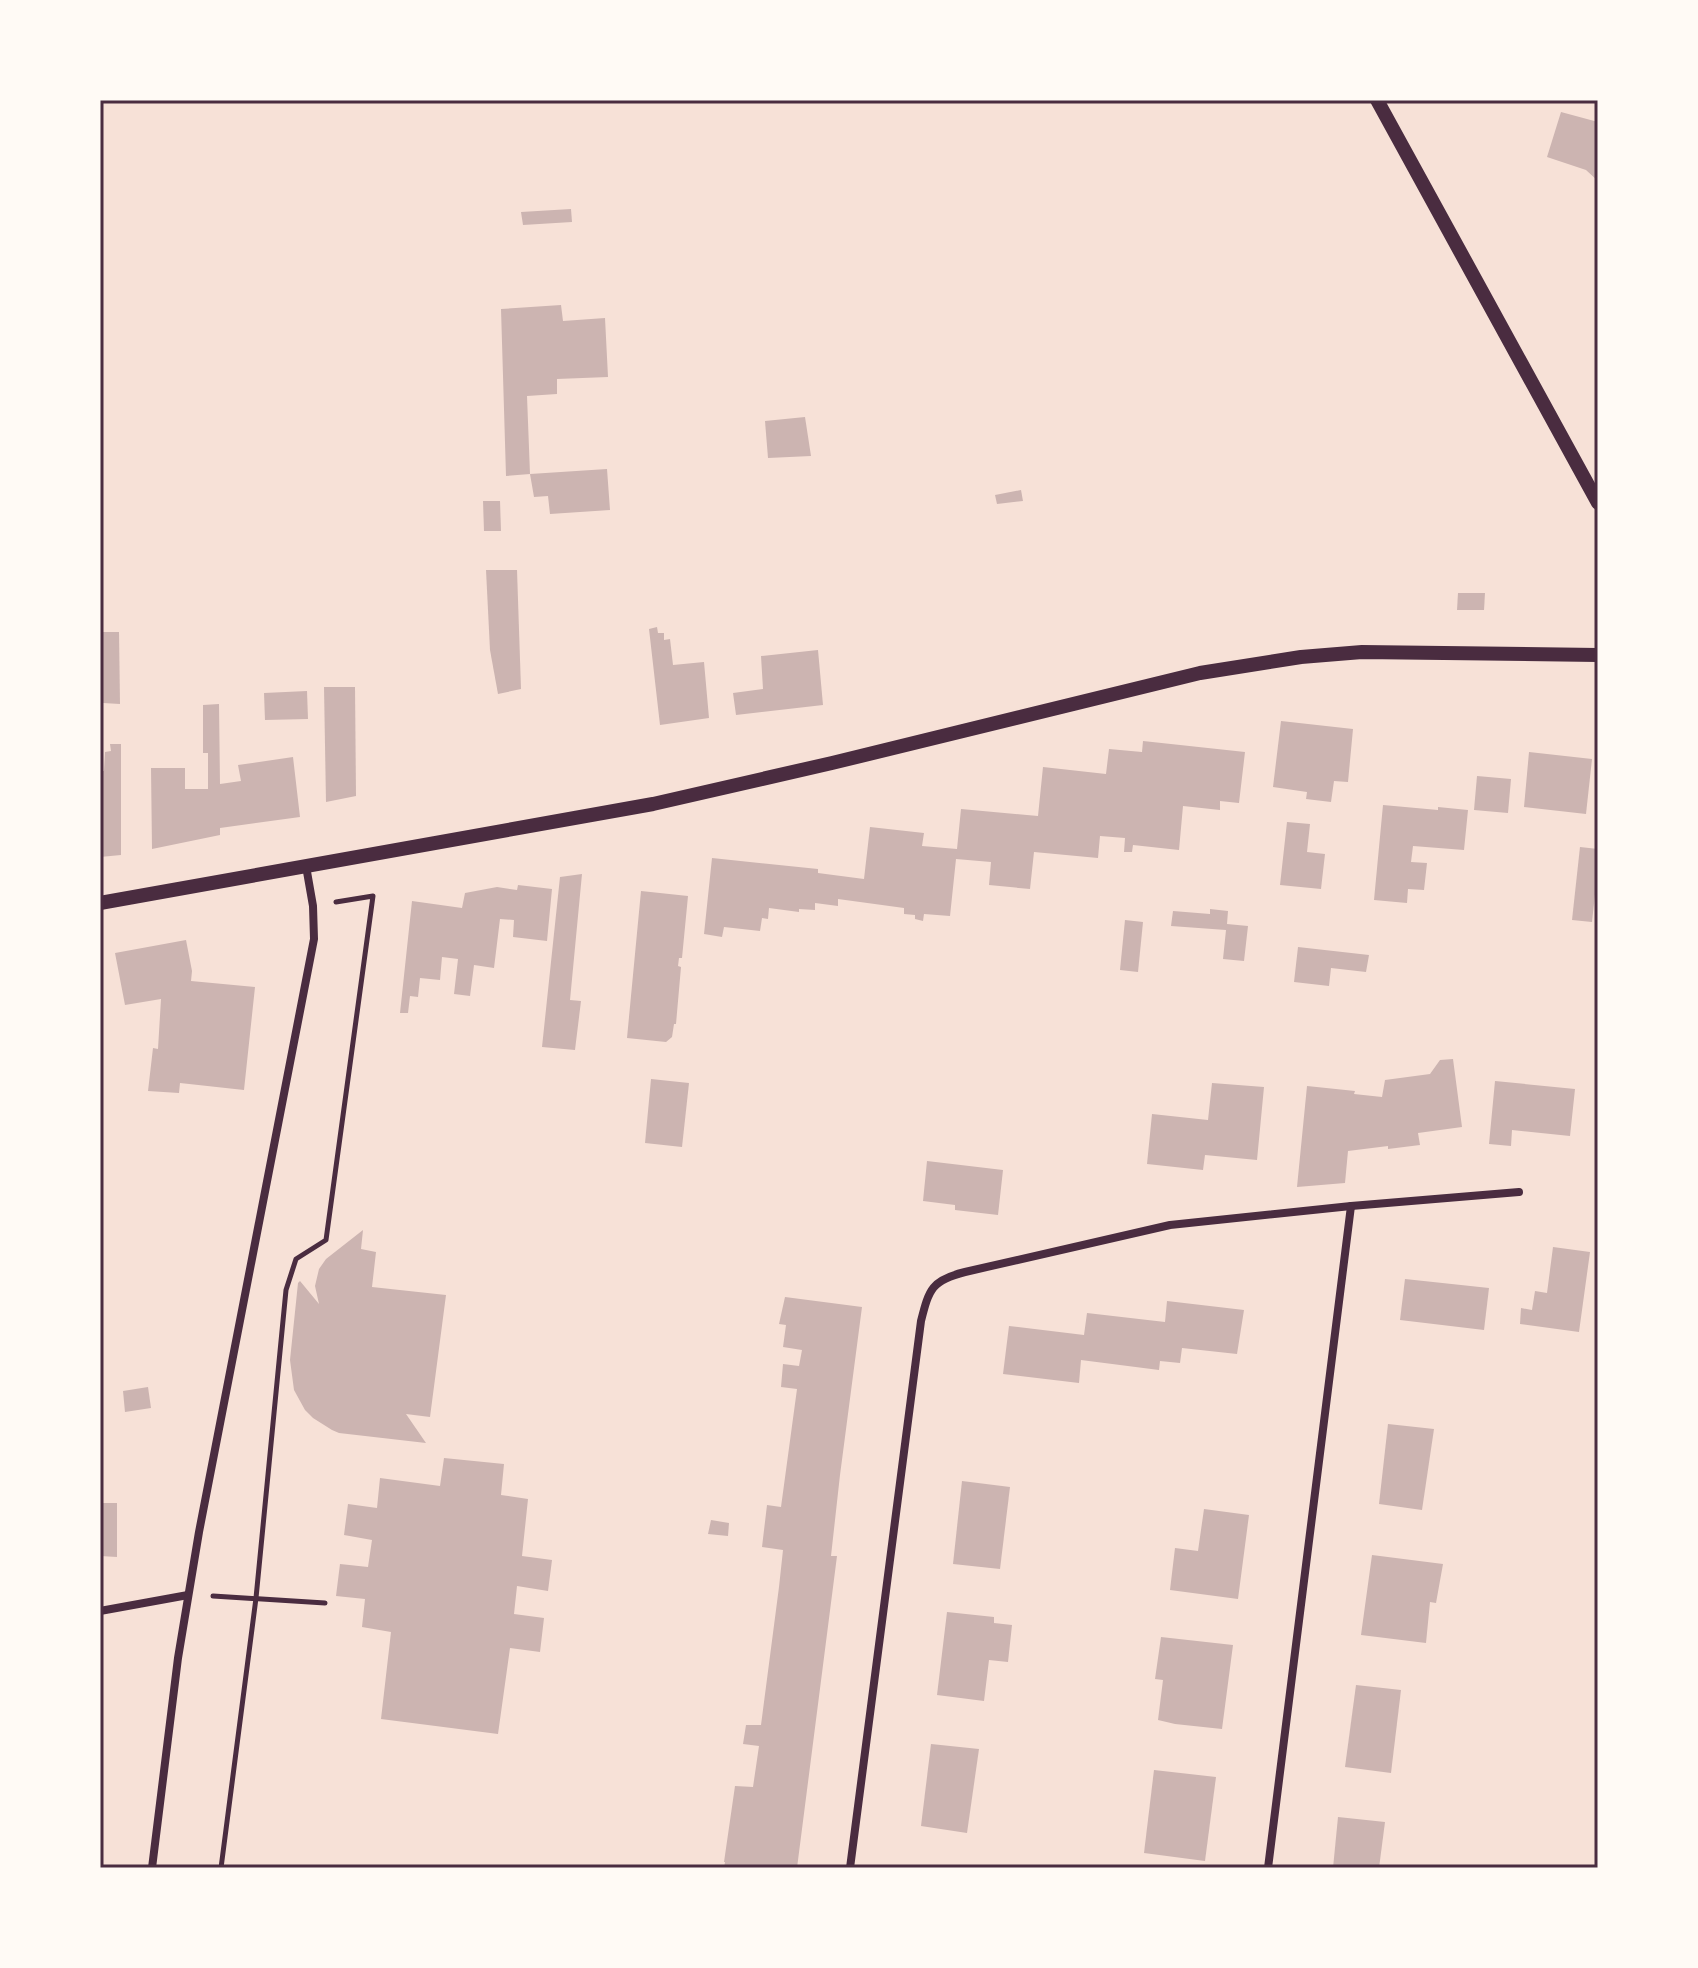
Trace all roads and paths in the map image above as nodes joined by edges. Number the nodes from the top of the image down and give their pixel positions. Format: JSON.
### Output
{"nodes":[{"id":1,"x":1377,"y":100,"type":"edge"},
{"id":2,"x":1598,"y":503,"type":"edge"},
{"id":3,"x":1598,"y":655,"type":"edge"},
{"id":4,"x":306,"y":866,"type":"junction"},
{"id":5,"x":100,"y":903,"type":"edge"},
{"id":6,"x":313,"y":906,"type":"junction"},
{"id":7,"x":1519,"y":1192,"type":"dead end"},
{"id":8,"x":1351,"y":1206,"type":"junction"},
{"id":9,"x":188,"y":1595,"type":"junction"},
{"id":10,"x":256,"y":1598,"type":"junction"},
{"id":11,"x":325,"y":1603,"type":"dead end"},
{"id":12,"x":100,"y":1611,"type":"edge"},
{"id":13,"x":152,"y":1868,"type":"edge"},
{"id":14,"x":221,"y":1868,"type":"edge"},
{"id":15,"x":850,"y":1868,"type":"edge"},
{"id":16,"x":1268,"y":1868,"type":"edge"}],
"edges":[{"from":1,"to":2,"type":"street"},
{"from":3,"to":4,"type":"street"},
{"from":4,"to":5,"type":"street"},
{"from":4,"to":6,"type":"street"},
{"from":6,"to":9,"type":"street"},
{"from":6,"to":10,"type":"path"},
{"from":7,"to":8,"type":"street"},
{"from":8,"to":15,"type":"street"},
{"from":8,"to":16,"type":"street"},
{"from":9,"to":10,"type":"path"},
{"from":9,"to":12,"type":"street"},
{"from":9,"to":13,"type":"street"},
{"from":10,"to":11,"type":"path"},
{"from":10,"to":14,"type":"path"}]}
